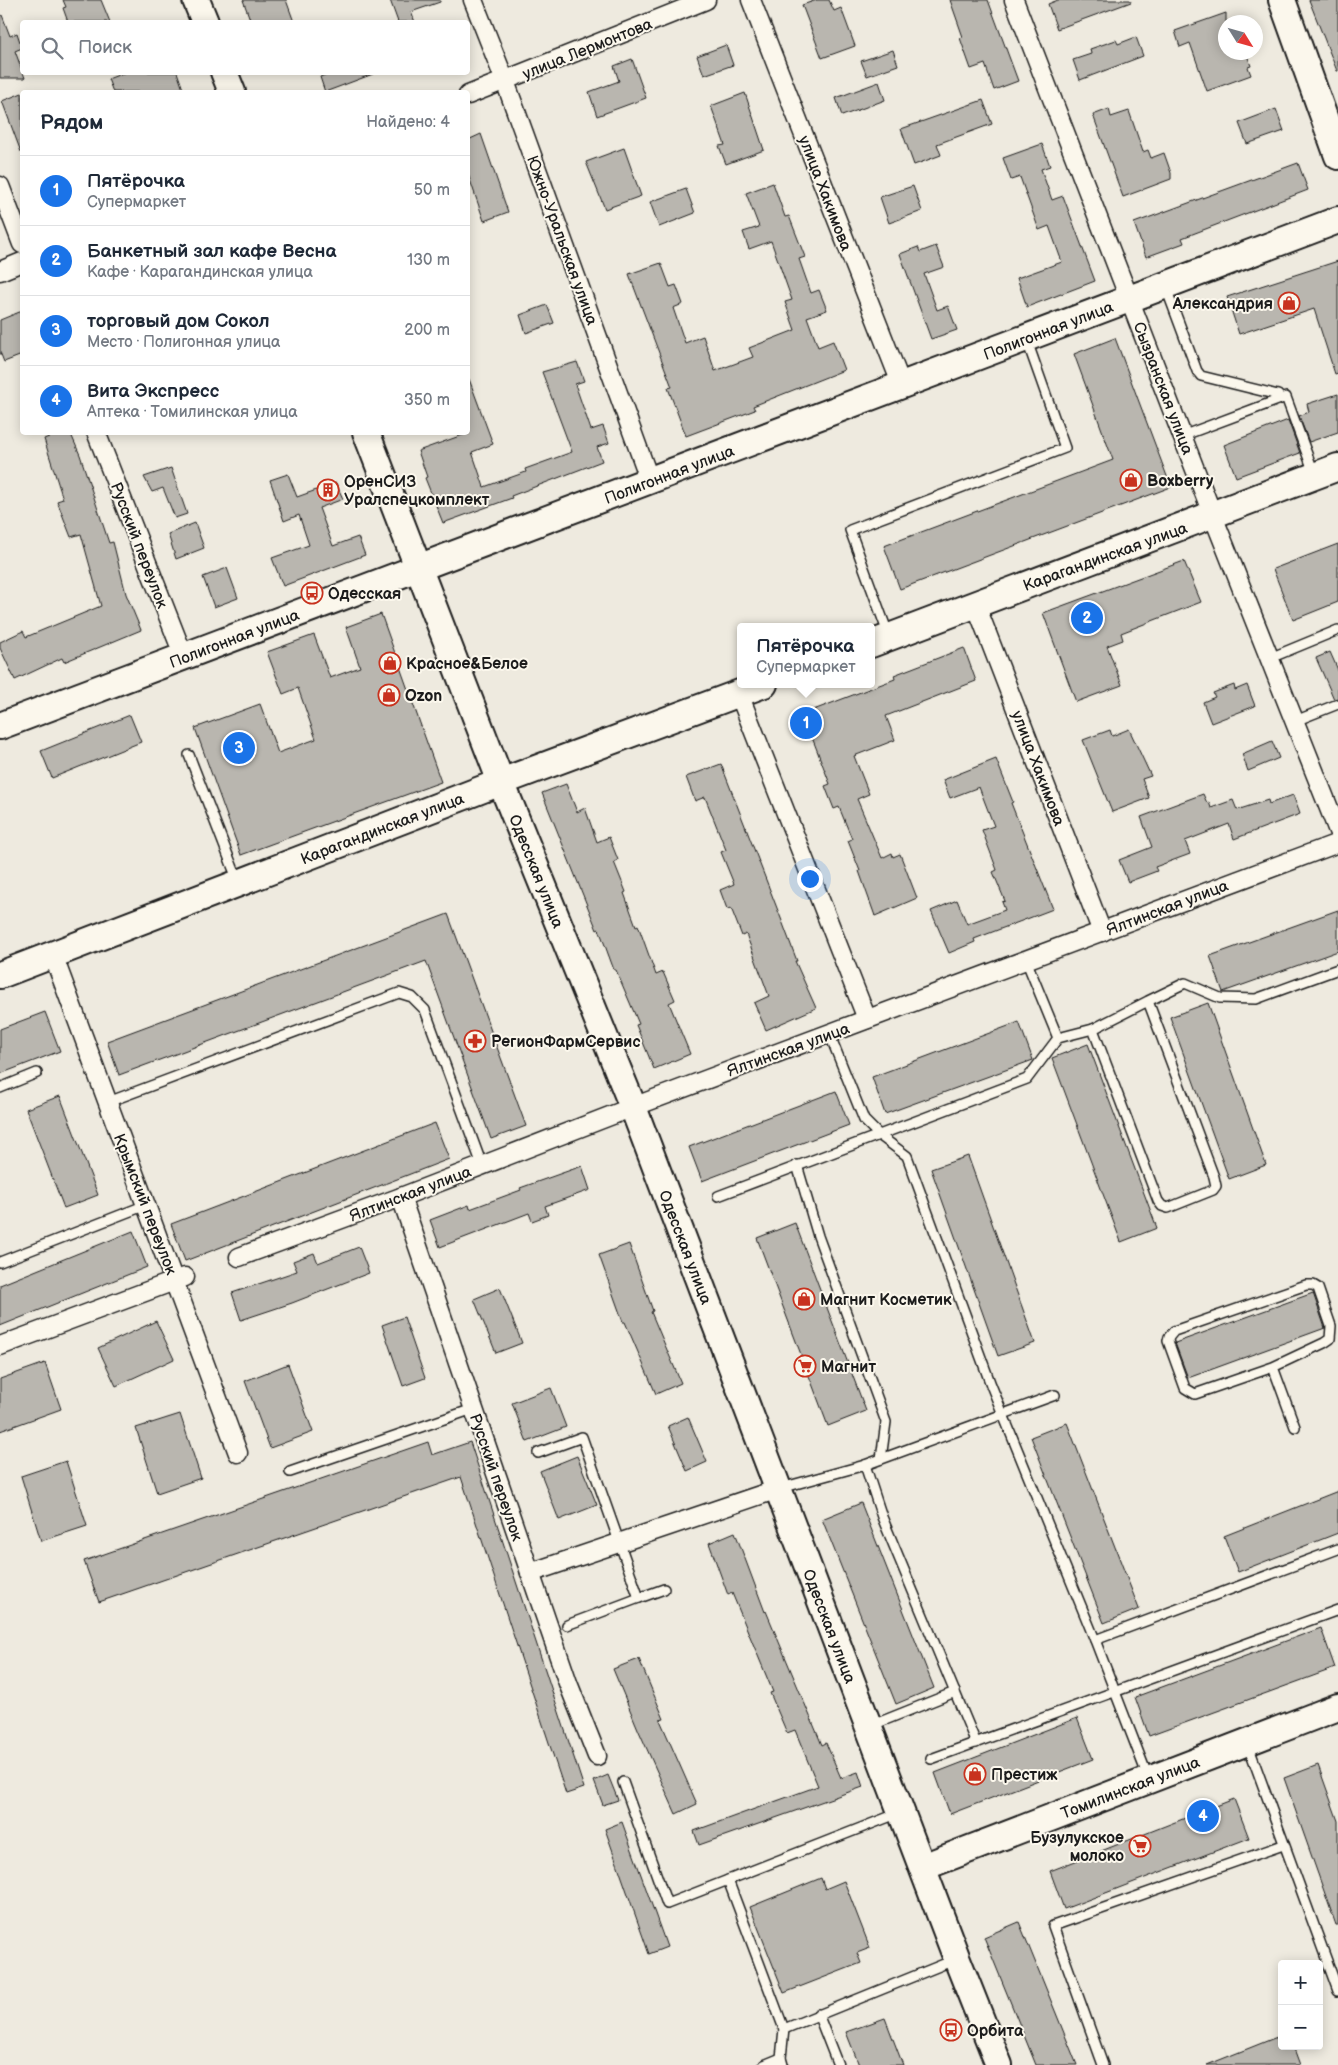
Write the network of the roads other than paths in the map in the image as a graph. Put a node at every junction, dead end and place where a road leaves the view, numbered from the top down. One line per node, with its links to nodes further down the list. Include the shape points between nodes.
1 (196, 0): 7 (main road)
2 (473, 0): 9 (street, Южно-Уральская улица)
3 (706, 0): 9 (street, улица Лермонтова)
4 (751, 0): 21 (street, улица Хакимова)
5 (1014, 0): 19 (street, Сызранская улица)
6 (1282, 0): 12 (main road)
7 (204, 20)
8 (225, 75): 10 (main road)
9 (505, 81): 11 (street, улица Лермонтова); 27 (street, Южно-Уральская улица)
10 (231, 90)
11 (470, 94)
12 (1338, 156)
13 (0, 186): 15 (street)
14 (1338, 220): 18 (main road, Полигонная улица)
15 (20, 239)
16 (20, 263): 17 (street)
17 (0, 271)
18 (1165, 285): 19 (main road, Полигонная улица); 22 (lane, via 1200,376)
19 (1129, 298): 20 (main road, Полигонная улица); 25 (street, Сызранская улица)
20 (1026, 338): 21 (main road, Полигонная улица); 32 (lane, via 1065,448 850,530)
21 (902, 386): 27 (main road, Полигонная улица)
22 (1278, 395)
23 (97, 435): 33 (street, Русский переулок)
24 (367, 435): 29 (main road, Одесская улица)
25 (1182, 436): 26 (lane, via 1286,397); 28 (street, Сызранская улица)
26 (1327, 472): 28 (main road, Карагандинская улица)
27 (650, 481): 29 (main road, Полигонная улица)
28 (1213, 516): 30 (main road, Карагандинская улица); 34 (street, Сызранская улица)
29 (419, 568): 33 (main road, Полигонная улица); 41 (main road, Одесская улица)
30 (976, 604): 32 (main road, Карагандинская улица); 45 (street, улица Хакимова)
31 (1338, 630): 34 (lane)
32 (880, 640)
33 (184, 657): 39 (main road, Полигонная улица)
34 (1270, 658): 38 (street, Сызранская улица)
35 (754, 688): 36 (main road, Карагандинская улица)
36 (739, 694): 41 (main road, Карагандинская улица); 51 (street)
37 (1338, 704): 38 (lane)
38 (1295, 721): 42 (street, Сызранская улица)
39 (0, 726)
40 (189, 755): 44 (lane)
41 (501, 782): 44 (main road, Карагандинская улица); 58 (main road, Одесская улица)
42 (1338, 831)
43 (1338, 843): 45 (street, Ялтинская улица)
44 (239, 883): 46 (main road, Карагандинская улица)
45 (1102, 932): 47 (street, Ялтинская улица)
46 (53, 955): 49 (main road, Карагандинская улица); 57 (street, Крымский переулок)
47 (1026, 960): 51 (street, Ялтинская улица); 54 (lane)
48 (1338, 969): 50 (lane, via 1256,999 1220,998 1185,984)
49 (0, 975)
50 (1148, 1002): 52 (lane); 52 (lane, via 1214,1177 1216,1186 1213,1190 1168,1208 1162,1206)
51 (867, 1019): 53 (street, Ялтинская улица)
52 (1092, 1029): 54 (lane)
53 (829, 1033): 58 (street, Ялтинская улица); 59 (lane, via 864,1120)
54 (1058, 1038): 59 (lane, via 1027,1079)
55 (37, 1073): 56 (lane)
56 (0, 1088)
57 (108, 1102): 60 (lane, via 399,994 412,997 425,1010); 64 (street, Крымский переулок)
58 (633, 1107): 60 (street, Ялтинская улица); 79 (main road, Одесская улица)
59 (879, 1135): 61 (lane); 72 (lane, via 907,1156)
60 (482, 1165): 63 (street, Ялтинская улица)
61 (797, 1165): 62 (lane); 76 (lane, via 818,1236 886,1422)
62 (718, 1196)
63 (401, 1197): 65 (street, Ялтинская улица); 71 (street, Русский переулок)
64 (146, 1205): 66 (lane); 67 (street, Крымский переулок)
65 (239, 1257)
66 (0, 1262)
67 (180, 1279): 68 (street); 74 (street, Крымский переулок)
68 (0, 1346)
69 (1272, 1367): 69 (lane, via 1195,1394 1186,1388 1169,1337 1174,1332 1313,1284 1318,1288 1331,1326 1330,1339); 73 (lane)
70 (1055, 1395): 72 (lane)
71 (473, 1409): 78 (lane); 82 (street, Русский переулок)
72 (1004, 1415): 76 (lane); 87 (lane)
73 (1295, 1427)
74 (238, 1453)
75 (538, 1453): 80 (lane, via 582,1437)
76 (881, 1459): 77 (lane)
77 (865, 1465): 79 (lane); 88 (lane, via 882,1517)
78 (290, 1472)
79 (778, 1489): 80 (street); 91 (main road, Одесская улица)
80 (620, 1543): 82 (street); 84 (lane)
81 (1338, 1549): 87 (lane)
82 (530, 1573): 94 (street, Русский переулок)
83 (664, 1589): 84 (lane)
84 (639, 1598): 86 (lane)
85 (1338, 1610): 89 (lane)
86 (567, 1625)
87 (1095, 1640): 89 (lane)
88 (955, 1692): 91 (lane); 93 (lane)
89 (1114, 1692): 93 (lane); 96 (lane)
90 (1338, 1707): 92 (main road, Томилинская улица)
91 (869, 1726): 98 (main road, Одесская улица)
92 (1247, 1742): 96 (main road, Томилинская улица); 99 (lane)
93 (976, 1743): 95 (lane)
94 (597, 1756)
95 (931, 1759)
96 (1149, 1780): 100 (main road, Томилинская улица)
97 (622, 1782): 101 (lane, via 667,1904)
98 (902, 1812): 100 (main road, Одесская улица); 101 (lane)
99 (1283, 1845): 103 (lane); 110 (lane, via 1053,1926)
100 (923, 1867): 102 (main road, Одесская улица)
101 (728, 1880): 105 (lane)
102 (957, 1959): 104 (lane); 109 (main road, Одесская улица)
103 (1338, 1991)
104 (818, 2014): 105 (lane); 108 (lane)
105 (784, 2029): 106 (lane)
106 (782, 2062): 107 (lane)
107 (764, 2065)
108 (838, 2065)
109 (999, 2065)
110 (1103, 2065)

